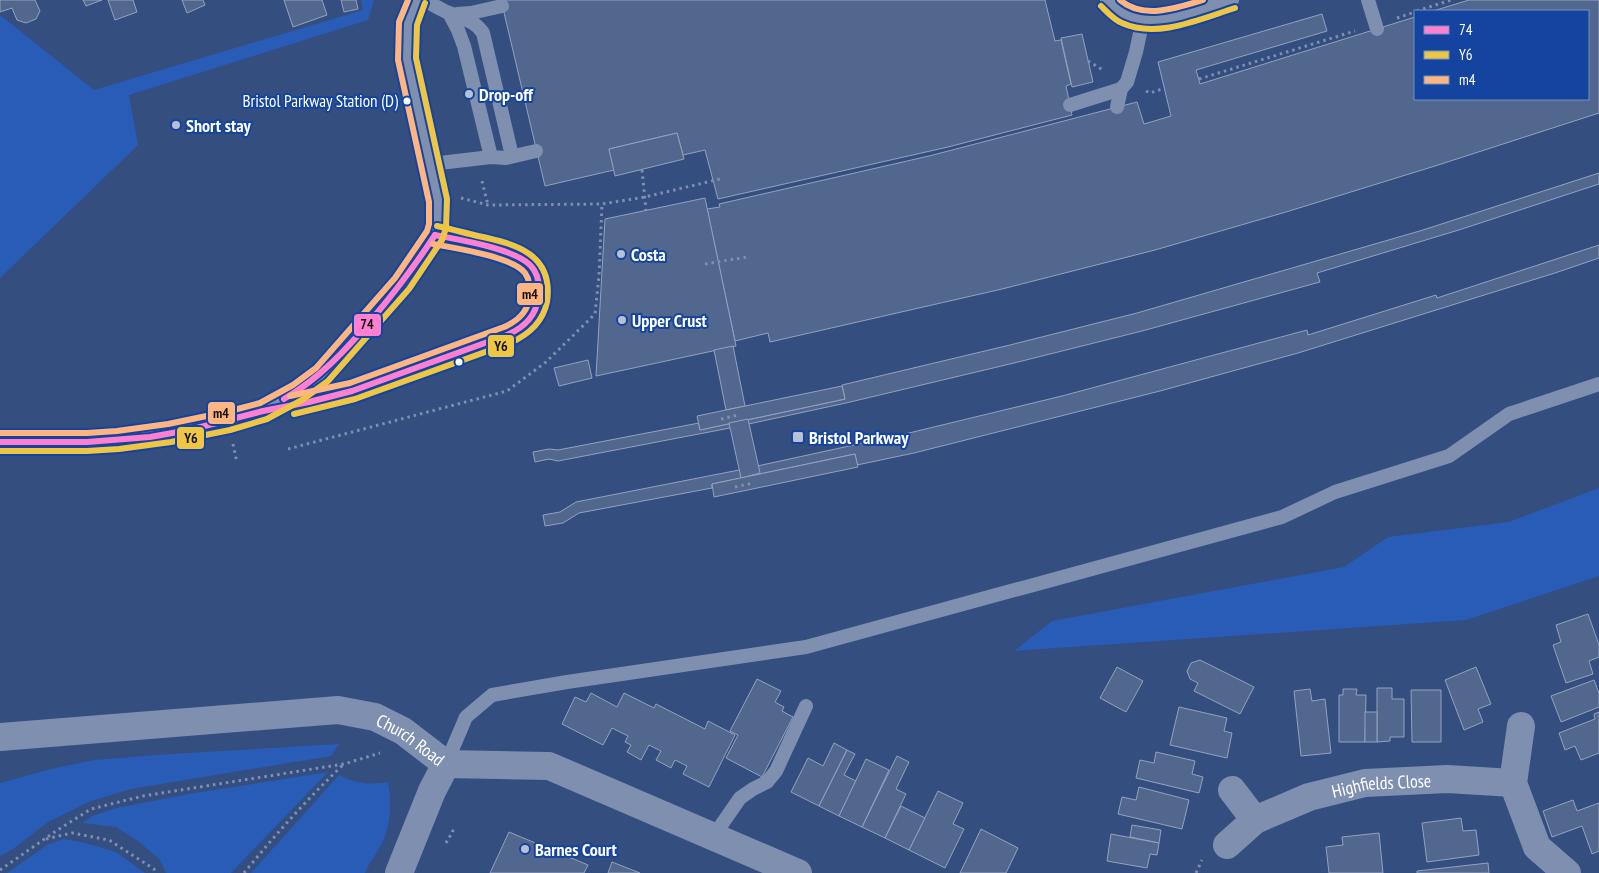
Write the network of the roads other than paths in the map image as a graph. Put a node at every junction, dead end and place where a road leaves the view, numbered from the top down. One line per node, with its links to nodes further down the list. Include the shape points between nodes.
1 (417, 0): 16 (lane, via 408,23 407,59)
2 (424, 0): 7 (lane)
3 (1107, 0): 8 (lane, via 1126,15)
4 (1232, 0): 8 (lane, via 1176,16)
5 (1368, 0): 9 (lane)
6 (502, 6): 7 (lane, via 471,13)
7 (449, 13): 14 (lane, via 473,22 483,33); 15 (lane, via 464,46)
8 (1142, 20): 10 (lane, via 1127,82)
9 (1376, 27)
10 (1121, 89): 11 (lane); 12 (lane)
11 (1070, 104)
12 (1117, 107)
13 (536, 151): 14 (lane)
14 (512, 156): 15 (lane)
15 (491, 157): 16 (lane)
16 (431, 164): 17 (lane, via 438,201)
17 (435, 235): 19 (lane, via 402,283 328,369 298,392); 19 (lane, via 511,252 530,264 539,284 539,296 527,324 507,335 352,391)
18 (1599, 384): 24 (lane, via 1509,414 1449,456 1335,492 1282,518 806,647 492,695 466,717)
19 (262, 411): 20 (lane, via 150,437 87,442)
20 (0, 442)
21 (806, 706): 28 (lane, via 776,771 767,782 740,798)
22 (1521, 726): 25 (street)
23 (0, 737): 24 (street, Church Road, via 338,710 375,717 403,731)
24 (446, 764): 28 (street, Church Road, via 549,766); 31 (street)
25 (1514, 783): 27 (street, Highfields Close, via 1447,780 1365,783 1310,797); 30 (street, via 1536,847)
26 (1232, 790): 27 (street)
27 (1255, 820): 29 (street, Highfields Close)
28 (713, 837): 32 (street, Church Road)
29 (1227, 845)
30 (1558, 870)
31 (400, 873)
32 (798, 873)

